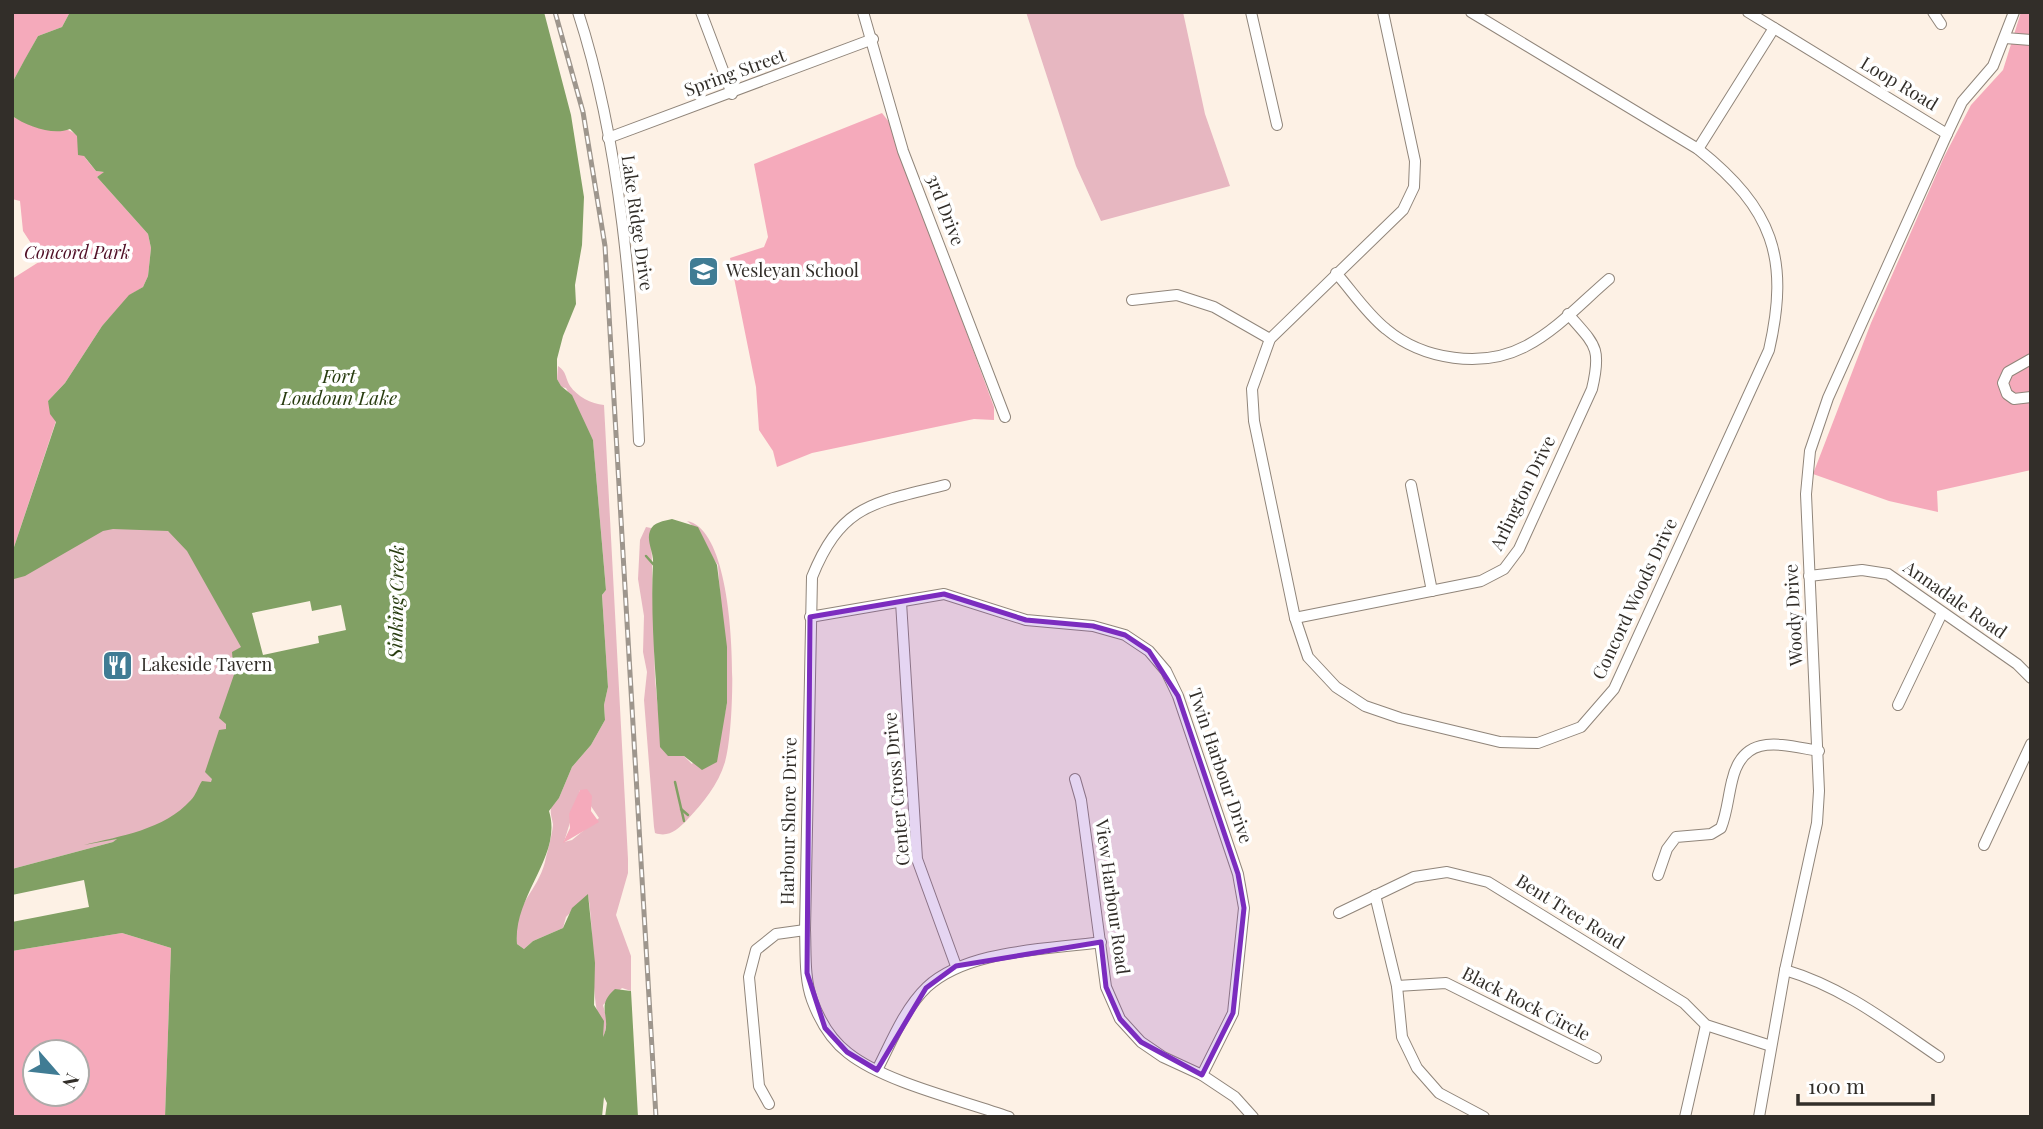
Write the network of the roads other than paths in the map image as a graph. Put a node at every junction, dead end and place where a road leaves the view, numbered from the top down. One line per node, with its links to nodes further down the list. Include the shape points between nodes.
1 (578, 12): 18 (street, Lake Ridge Drive)
2 (701, 12): 15 (street)
3 (863, 12): 13 (street, 3rd Drive)
4 (1251, 12): 16 (street)
5 (1383, 12): 20 (street, Concord Woods Drive, via 1415,161 1414,187 1403,210)
6 (1471, 12): 19 (street, Concord Woods Drive)
7 (1748, 12): 11 (street, Loop Road)
8 (1933, 12): 10 (street)
9 (2014, 12): 12 (street, Loop Road)
10 (1941, 24)
11 (1774, 28): 17 (street, Loop Road); 19 (street)
12 (2005, 38): 14 (street); 17 (street, Loop Road, via 1993,66 1962,102)
13 (873, 40): 15 (street, Spring Street); 27 (street, 3rd Drive, via 903,150)
14 (2031, 40)
15 (732, 94): 18 (street, Spring Street)
16 (1277, 125)
17 (1947, 134): 31 (street, Woody Drive, via 1813,440 1807,466)
18 (608, 138): 28 (street, Lake Ridge Drive, via 635,346)
19 (1698, 149): 36 (street, Concord Woods Drive, via 1730,174 1756,209 1772,245 1779,307 1769,351 1614,690 1581,727 1538,743 1500,742 1365,706 1336,687 1308,657)
20 (1336, 274): 23 (street, via 1386,330 1429,353 1460,360 1492,358 1525,347); 24 (street, Concord Woods Drive)
21 (1609, 279): 23 (street)
22 (1132, 300): 24 (street, via 1177,295 1214,307)
23 (1568, 314): 32 (street, Arlington Drive, via 1591,341 1599,361 1592,388 1519,549 1504,569 1481,581)
24 (1270, 339): 36 (street, Concord Woods Drive, via 1252,389 1254,421)
25 (2031, 359): 26 (street, via 2008,372 2003,383 2014,399)
26 (2031, 397)
27 (1005, 417)
28 (639, 441)
29 (945, 485): 35 (street, Harbour Shore Drive, via 873,503 836,529 812,577)
30 (1411, 485): 32 (street)
31 (1810, 576): 34 (street, Annadale Road, via 1862,570 1888,574); 40 (street, Woody Drive)
32 (1432, 591): 36 (street, Arlington Drive)
33 (901, 602): 35 (street, Twin Harbour Drive); 48 (street, Center Cross Drive, via 917,859); 56 (street, Twin Harbour Drive, via 944,594 1026,620 1093,626 1125,635 1149,651 1166,671 1238,874 1244,908 1233,1013)
34 (1942, 613): 37 (street, Annadale Road); 38 (street)
35 (810, 617): 46 (street, Harbour Shore Drive)
36 (1294, 618)
37 (2031, 678)
38 (1898, 705)
39 (2031, 744): 42 (street)
40 (1819, 751): 43 (street, via 1773,744 1753,747 1740,759 1732,778 1721,828 1712,834 1676,837); 49 (street, Woody Drive, via 1817,823)
41 (1075, 779): 47 (street, View Harbour Road)
42 (1984, 845)
43 (1657, 875)
44 (1375, 895): 45 (street, Bent Tree Road); 50 (street); 51 (street, Bent Tree Road, via 1414,877 1447,872 1488,882 1684,1003)
45 (1339, 913)
46 (805, 930): 55 (street, Harbour Shore Drive, via 811,998 825,1028 847,1052); 57 (street, via 776,934 756,950 749,977 759,1086)
47 (1101, 942): 48 (street); 56 (street, View Harbour Road, via 1106,987 1120,1019 1141,1042)
48 (956, 966): 55 (street, via 926,988 898,1026)
49 (1785, 970): 52 (street, Woody Drive); 53 (street, via 1840,991)
50 (1397, 986): 54 (street, Black Rock Circle, via 1446,983); 60 (street, via 1402,1037 1417,1068 1439,1093)
51 (1706, 1026): 52 (street, Bent Tree Road); 61 (street)
52 (1771, 1046): 62 (street, Woody Drive)
53 (1939, 1057)
54 (1596, 1058)
55 (877, 1070): 58 (street, Harbour Shore Drive)
56 (1202, 1075): 59 (street, View Harbour Road, via 1235,1097)
57 (769, 1104)
58 (1009, 1117)
59 (1254, 1117)
60 (1484, 1117)
61 (1685, 1117)
62 (1759, 1117)

